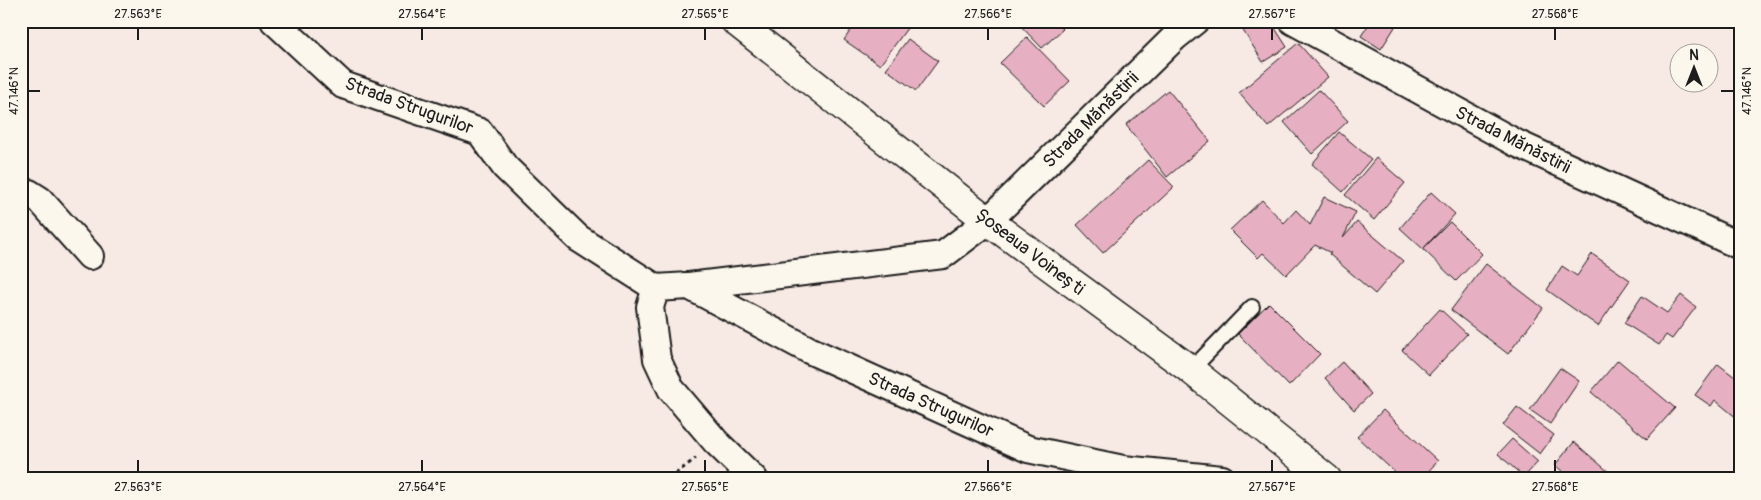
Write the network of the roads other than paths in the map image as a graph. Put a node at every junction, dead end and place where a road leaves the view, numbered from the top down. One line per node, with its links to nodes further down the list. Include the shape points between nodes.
1 (274, 21): 10 (street, Strada Strugurilor, via 343,85 480,132 505,168 578,238)
2 (735, 21): 6 (main road, Șoseaua Voinești)
3 (1195, 21): 6 (street, Strada Mănăstirii)
4 (1293, 21): 7 (street, Strada Mănăstirii, via 1516,143)
5 (21, 192): 8 (street, via 40,200)
6 (988, 222): 9 (street, Strada Mănăstirii, via 943,255); 12 (main road, Șoseaua Voinești)
7 (1740, 246)
8 (90, 256)
9 (689, 286): 10 (street); 14 (street, Strada Strugurilor, via 809,350 1028,449 1123,469)
10 (656, 288): 13 (street, via 650,307 657,358 671,389 716,442)
11 (1252, 307): 12 (lane)
12 (1191, 370): 15 (main road, Șoseaua Voinești)
13 (754, 479)
14 (1222, 479)
15 (1328, 479)

